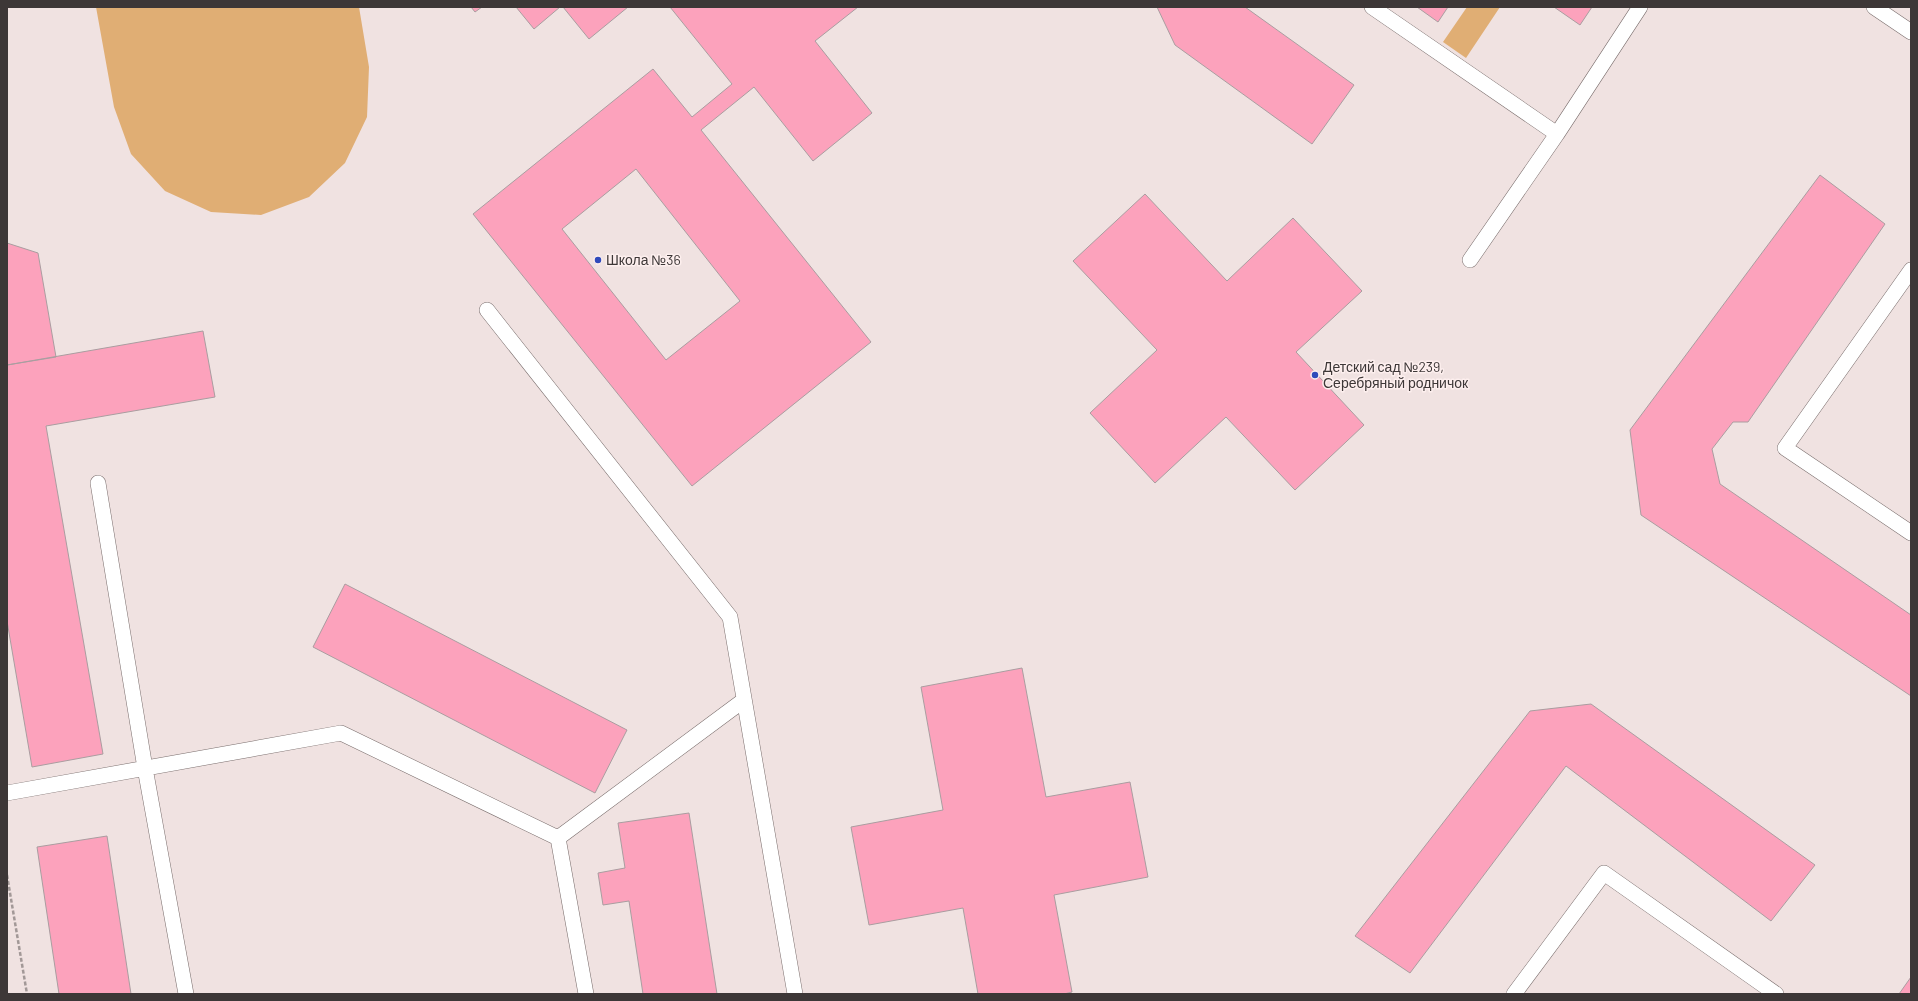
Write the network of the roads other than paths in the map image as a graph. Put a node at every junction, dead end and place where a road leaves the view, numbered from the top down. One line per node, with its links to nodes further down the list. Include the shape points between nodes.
1 (1372, 7): 5 (lane)
2 (1640, 7): 5 (lane)
3 (1874, 7): 4 (lane)
4 (1911, 32)
5 (1557, 134): 6 (lane)
6 (1470, 260)
7 (1911, 270): 10 (lane, via 1786,448)
8 (486, 310): 11 (lane, via 730,617)
9 (98, 483): 12 (lane)
10 (1911, 533)
11 (744, 700): 14 (lane); 17 (lane)
12 (145, 768): 13 (lane); 14 (lane, via 340,733); 15 (lane)
13 (7, 793)
14 (558, 838): 16 (lane)
15 (186, 994)
16 (586, 994)
17 (795, 994)
18 (1514, 994): 19 (lane, via 1604,873)
19 (1776, 994)

